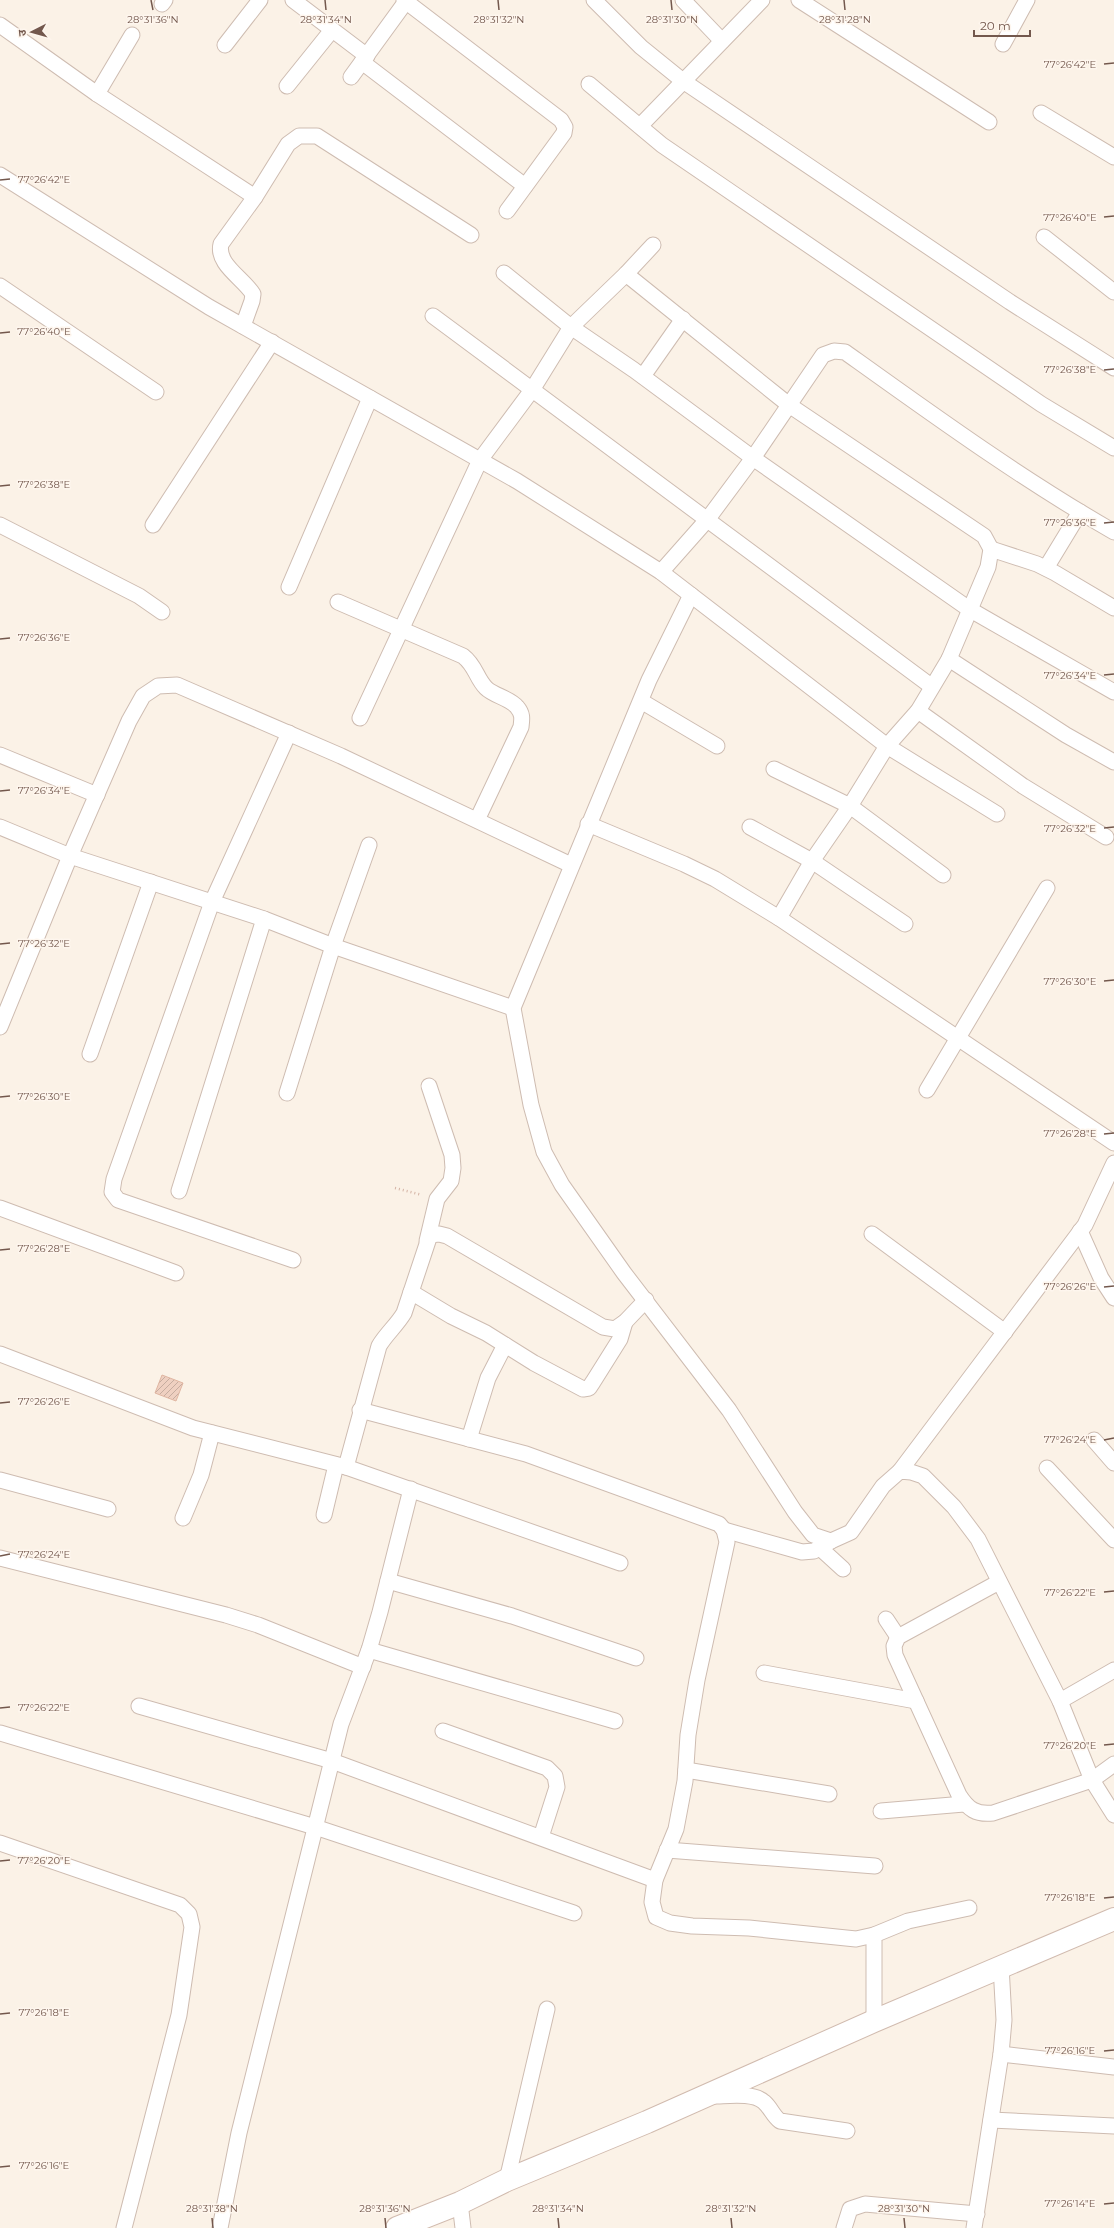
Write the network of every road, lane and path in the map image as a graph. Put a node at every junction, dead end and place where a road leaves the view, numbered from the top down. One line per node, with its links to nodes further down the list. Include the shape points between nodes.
1 (260, 0): 14 (street)
2 (293, 0): 10 (street)
3 (406, 0): 15 (street); 26 (street, via 561,120 565,127 564,133)
4 (594, 0): 17 (street, via 641,47)
5 (683, 0): 12 (street)
6 (762, 0): 12 (street)
7 (799, 0): 22 (street)
8 (1026, 0): 13 (street)
9 (0, 25): 20 (street)
10 (332, 30): 15 (street); 19 (street)
11 (132, 35): 20 (street)
12 (722, 41): 17 (street)
13 (1003, 44)
14 (225, 45)
15 (364, 59): 16 (street); 26 (street)
16 (351, 77)
17 (683, 81): 23 (street); 41 (street, via 1010,302)
18 (589, 84): 23 (street)
19 (287, 86)
20 (97, 94): 27 (street)
21 (1041, 113): 24 (street)
22 (989, 122)
23 (640, 126): 47 (street, via 662,144 1034,400)
24 (1113, 154)
25 (0, 175): 38 (street)
26 (525, 186): 28 (street)
27 (255, 197): 29 (street, via 288,144 299,136 317,136); 38 (street, via 221,244 219,252 253,294)
28 (506, 211)
29 (471, 235)
30 (1044, 237): 35 (street)
31 (653, 245): 33 (street)
32 (504, 273): 39 (street)
33 (626, 274): 37 (street); 39 (street)
34 (0, 286): 44 (street)
35 (1114, 292)
36 (433, 316): 43 (street)
37 (683, 320): 42 (street); 46 (street)
38 (243, 326): 40 (street)
39 (571, 327): 42 (street); 43 (street)
40 (272, 342): 45 (street); 53 (street)
41 (1114, 368)
42 (643, 376): 48 (street)
43 (532, 390): 49 (street); 51 (street)
44 (156, 392)
45 (370, 398): 49 (street); 58 (street)
46 (789, 404): 48 (street); 50 (street, via 823,355 834,351 845,352 975,446); 55 (street, via 984,536)
47 (1114, 448)
48 (753, 458): 51 (street); 62 (street)
49 (480, 460): 57 (street); 64 (street)
50 (1080, 512): 54 (street); 56 (street)
51 (708, 520): 57 (street); 66 (street)
52 (0, 525): 63 (street, via 139,596)
53 (153, 525)
54 (1114, 532)
55 (991, 549): 56 (street); 62 (street, via 988,567)
56 (1046, 568): 61 (street)
57 (661, 572): 59 (street)
58 (289, 587)
59 (691, 595): 68 (street, via 668,639); 73 (street)
60 (338, 602): 64 (street)
61 (1114, 608)
62 (969, 609): 65 (street); 67 (street)
63 (162, 612)
64 (402, 628): 70 (street); 80 (street, via 463,656 472,663 484,687 516,706 522,715 521,727)
65 (948, 659): 66 (street); 75 (street, via 1066,735)
66 (931, 686): 69 (street)
67 (1114, 692)
68 (641, 701): 72 (street); 81 (street)
69 (918, 711): 73 (street); 84 (street, via 1024,786)
70 (360, 718)
71 (288, 733): 77 (street, via 177,685 158,686 143,696 129,721); 80 (street); 92 (street)
72 (717, 746)
73 (887, 746): 78 (street); 79 (street)
74 (0, 754): 77 (street)
75 (1114, 762)
76 (774, 769): 78 (street)
77 (97, 795): 86 (street)
78 (850, 806): 87 (street); 89 (street)
79 (997, 814)
80 (477, 820): 88 (street)
81 (588, 824): 88 (street); 93 (street, via 715,879)
82 (0, 827): 86 (street)
83 (750, 827): 87 (street)
84 (1106, 837)
85 (369, 845): 96 (street)
86 (70, 856): 90 (street); 97 (street)
87 (812, 861): 93 (street); 95 (street)
88 (571, 864): 98 (street)
89 (943, 875)
90 (151, 882): 92 (street); 101 (street)
91 (1047, 888): 100 (street)
92 (212, 902): 94 (street); 114 (street, via 114,1179 112,1192 118,1200)
93 (779, 918): 100 (street)
94 (264, 919): 96 (street); 108 (street)
95 (905, 924)
96 (333, 946): 98 (street); 104 (street)
97 (6, 995): 99 (street)
98 (513, 1008): 118 (street, via 531,1105 544,1152 562,1185)
99 (0, 1027)
100 (958, 1037): 103 (street); 105 (street)
101 (90, 1054)
102 (429, 1086): 109 (street, via 454,1168 451,1181)
103 (927, 1090)
104 (286, 1093)
105 (1114, 1143)
106 (1114, 1164): 111 (street)
107 (395, 1188): 109 (path)
108 (179, 1191)
109 (437, 1199): 113 (street)
110 (0, 1208): 115 (street)
111 (1080, 1231): 117 (street, via 1101,1278); 120 (street)
112 (872, 1234): 120 (street)
113 (427, 1240): 116 (street); 119 (street, via 430,1235 447,1236 603,1327 615,1329)
114 (293, 1260)
115 (176, 1273)
116 (411, 1292): 121 (street); 123 (street, via 398,1322 380,1346)
117 (1114, 1298)
118 (646, 1300): 119 (street); 138 (street, via 729,1410 799,1518 813,1535)
119 (625, 1322): 121 (street, via 620,1339 586,1389)
120 (1005, 1332): 130 (street)
121 (505, 1345): 125 (street, via 488,1378)
122 (0, 1354): 124 (street, via 130,1405)
123 (360, 1410): 125 (street); 128 (street)
124 (212, 1433): 128 (street); 135 (street, via 201,1475)
125 (469, 1439): 136 (street, via 526,1454 719,1524)
126 (1094, 1440): 127 (street)
127 (1114, 1463)
128 (341, 1466): 132 (street); 134 (street)
129 (1047, 1468): 137 (street)
130 (900, 1471): 138 (street, via 883,1486 851,1532); 143 (street, via 923,1476 954,1507 978,1539)
131 (0, 1480): 133 (street)
132 (411, 1489): 140 (street); 142 (street)
133 (108, 1509)
134 (324, 1515)
135 (183, 1518)
136 (724, 1530): 138 (street, via 802,1552 814,1551); 159 (street, via 727,1542 697,1680 688,1735)
137 (1114, 1540)
138 (825, 1544): 141 (street)
139 (0, 1558): 148 (street, via 226,1615)
140 (620, 1563)
141 (843, 1569)
142 (388, 1581): 146 (street); 147 (street, via 512,1616)
143 (999, 1582): 145 (street); 152 (street)
144 (886, 1619): 145 (street)
145 (898, 1637): 151 (street, via 894,1646 895,1655)
146 (369, 1650): 148 (street); 154 (street)
147 (636, 1658)
148 (363, 1666): 157 (street, via 341,1724)
149 (1114, 1670): 152 (street)
150 (764, 1673): 151 (street)
151 (916, 1701): 162 (street)
152 (1060, 1701): 160 (street)
153 (139, 1706): 157 (street)
154 (615, 1721)
155 (443, 1731): 166 (street, via 548,1768 555,1776 557,1787)
156 (0, 1733): 165 (street)
157 (332, 1761): 165 (street); 166 (street)
158 (1114, 1764): 160 (street)
159 (686, 1770): 161 (street); 168 (street, via 676,1829)
160 (1092, 1780): 162 (street, via 993,1813 985,1814 972,1810); 164 (street)
161 (829, 1794)
162 (964, 1804): 163 (street)
163 (881, 1811)
164 (1114, 1815)
165 (315, 1827): 172 (street); 188 (street, via 239,2133)
166 (541, 1837): 170 (street)
167 (0, 1842): 187 (street, via 180,1906 189,1914 192,1927 191,1942 179,2015)
168 (667, 1850): 169 (street); 170 (street)
169 (875, 1866)
170 (655, 1880): 174 (street, via 652,1902 656,1917 670,1923 856,1939)
171 (969, 1908): 174 (street, via 908,1921)
172 (574, 1913)
173 (1114, 1919): 175 (street)
174 (874, 1935): 177 (street)
175 (1001, 1966): 177 (street); 178 (street, via 1004,2020)
176 (547, 2009): 184 (street)
177 (874, 2021): 180 (street)
178 (1001, 2054): 179 (street); 181 (street)
179 (1114, 2067)
180 (708, 2095): 183 (street, via 760,2099 780,2121); 184 (street)
181 (991, 2120): 182 (street); 186 (street)
182 (1114, 2126)
183 (847, 2131)
184 (507, 2180): 185 (street)
185 (460, 2203): 189 (street); 190 (street)
186 (975, 2221): 191 (street, via 865,2204 850,2209)
187 (124, 2228)
188 (220, 2228)
189 (398, 2228)
190 (463, 2228)
191 (844, 2228)

